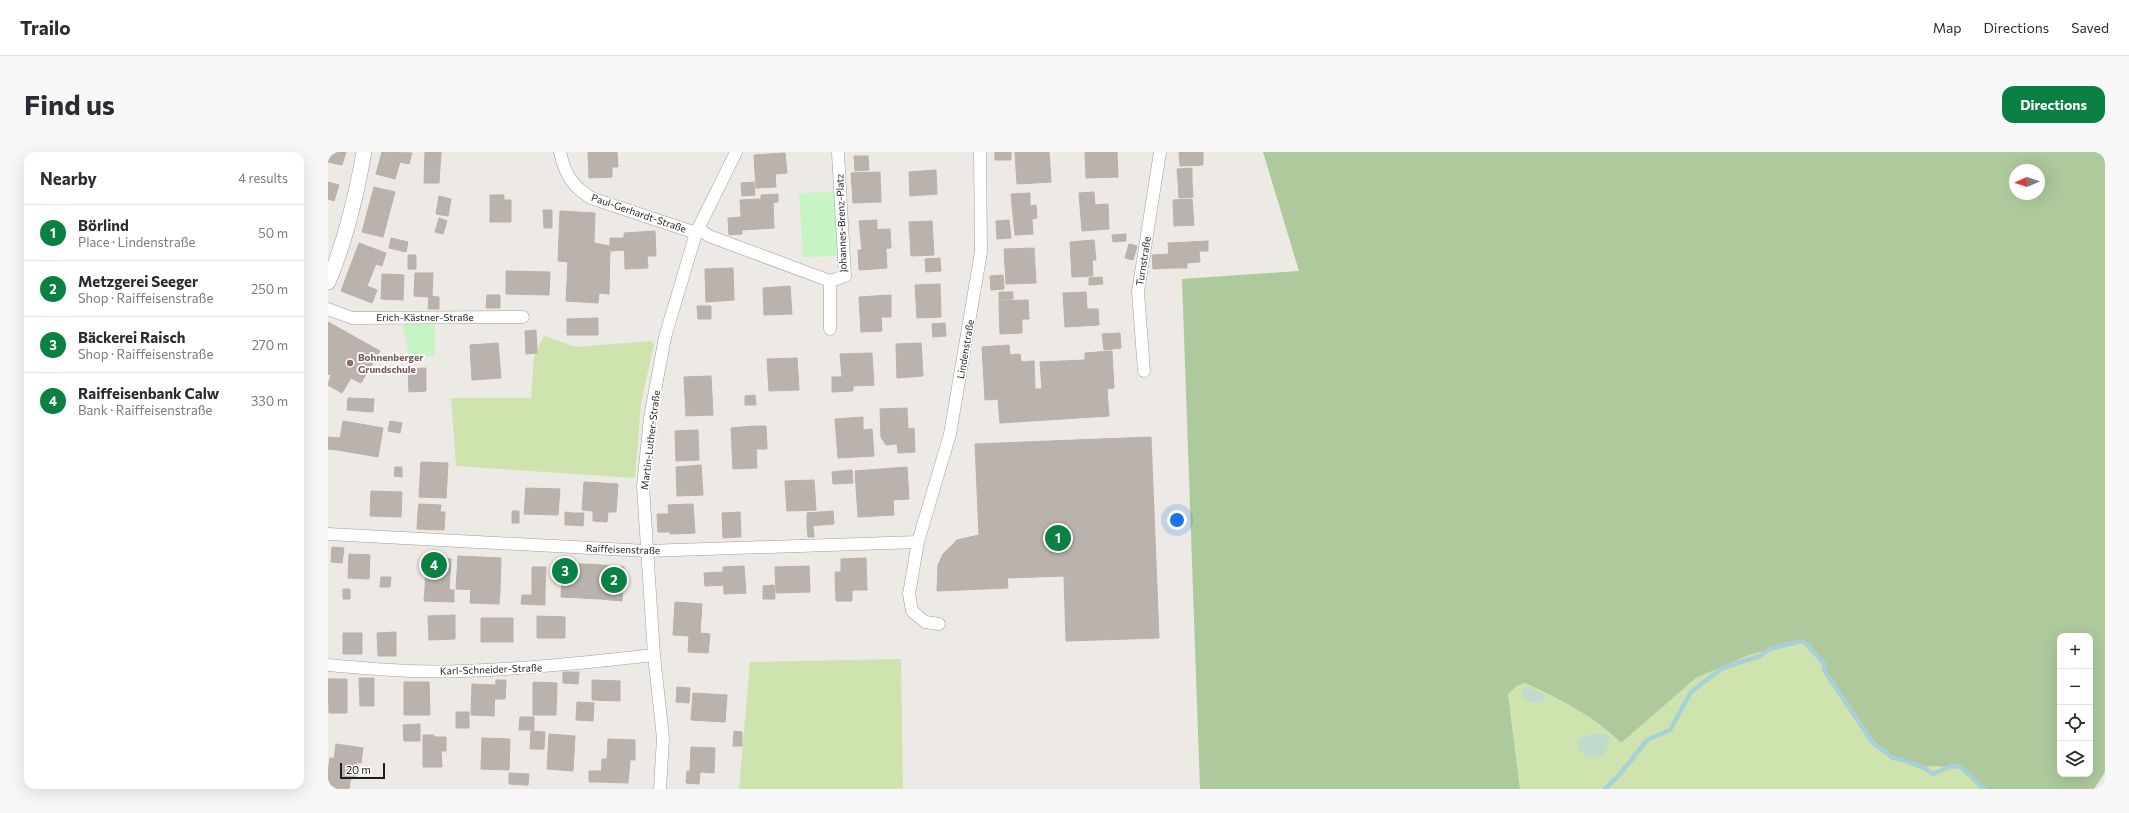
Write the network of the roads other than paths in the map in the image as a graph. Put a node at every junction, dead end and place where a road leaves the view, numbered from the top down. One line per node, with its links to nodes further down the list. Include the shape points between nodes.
1 (364, 152): 9 (street, via 350,221)
2 (560, 152): 7 (street, Paul-Gerhardt-Straße, via 565,171 577,189 591,198)
3 (736, 152): 7 (street, Martin-Luther-Straße)
4 (980, 152): 15 (street, Lindenstraße, via 981,252 950,434)
5 (1160, 152): 13 (street, Turnstraße, via 1138,292)
6 (838, 154): 8 (street, Johannes-Brenz-Platz, via 845,276)
7 (697, 231): 8 (street, Paul-Gerhardt-Straße); 16 (street, Martin-Luther-Straße, via 665,337 650,418 643,486)
8 (830, 281): 12 (street, Johannes-Brenz-Platz)
9 (328, 282)
10 (328, 309): 11 (street, Erich-Kästner-Straße, via 352,318)
11 (523, 317)
12 (830, 329)
13 (1144, 371)
14 (328, 534): 16 (street, Raiffeisenstraße)
15 (918, 542): 16 (street, Raiffeisenstraße); 17 (street, Lindenstraße, via 909,594 912,611 925,622)
16 (647, 551): 18 (street, Martin-Luther-Straße)
17 (939, 624)
18 (654, 655): 19 (street, Karl-Schneider-Straße, via 461,672); 20 (street, Martin-Luther-Straße, via 663,738)
19 (328, 665)
20 (660, 789)

